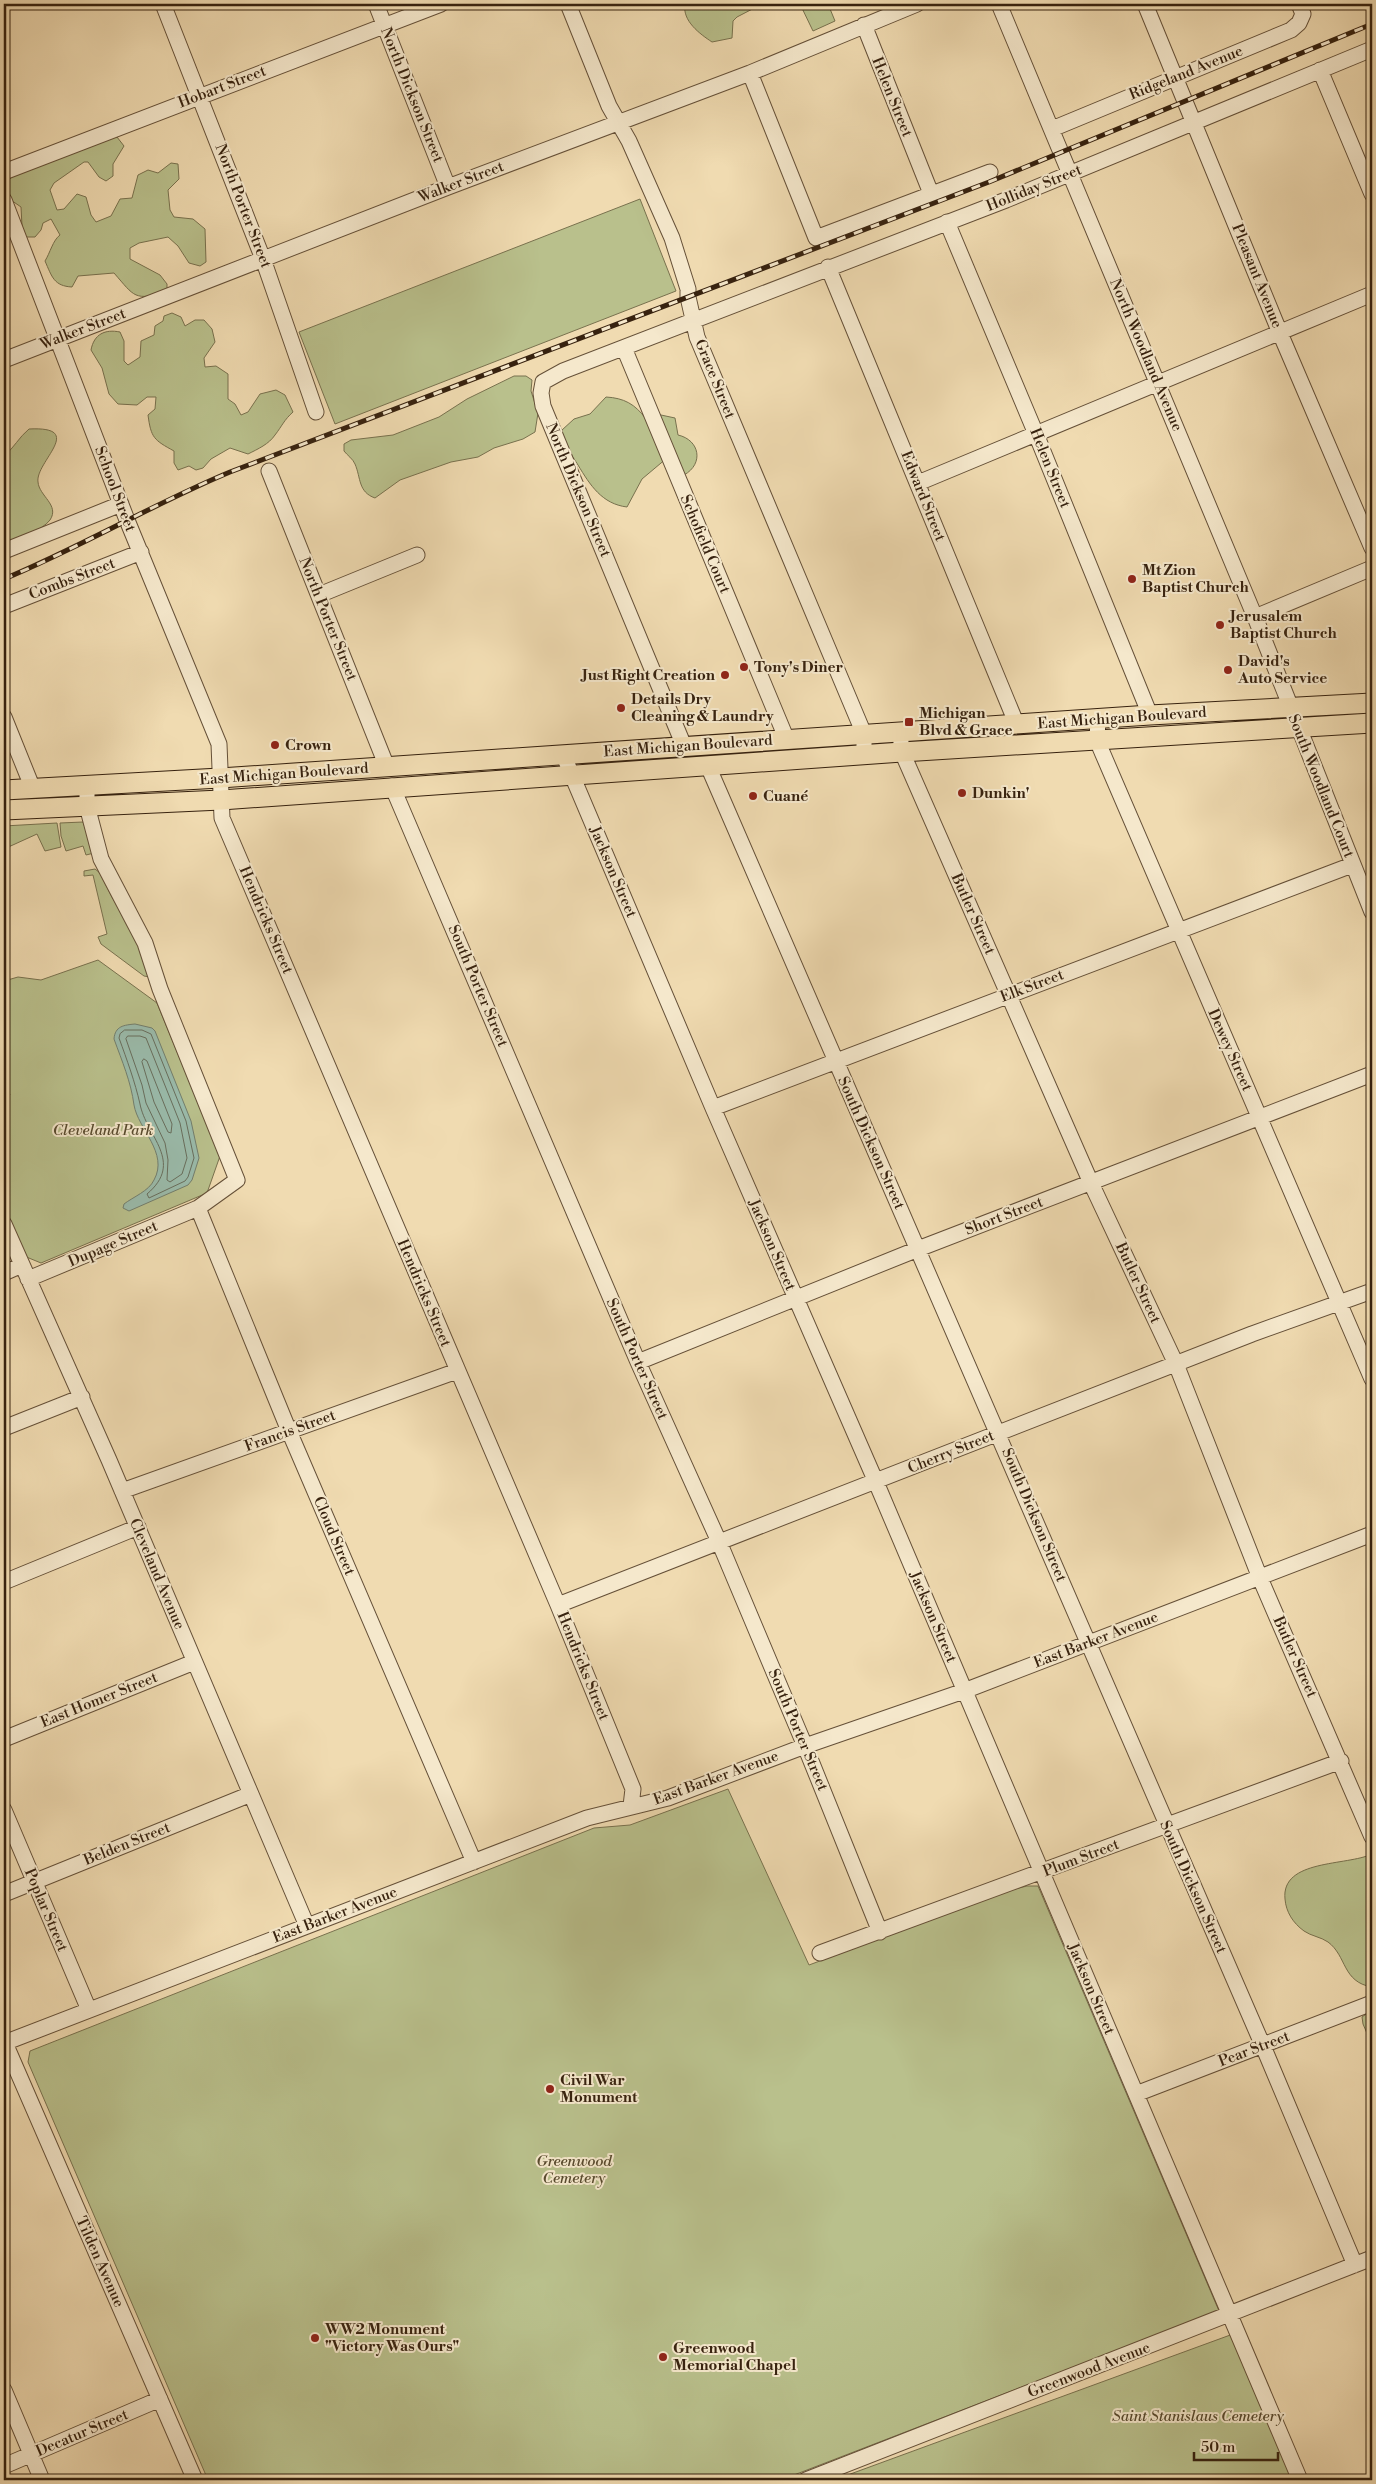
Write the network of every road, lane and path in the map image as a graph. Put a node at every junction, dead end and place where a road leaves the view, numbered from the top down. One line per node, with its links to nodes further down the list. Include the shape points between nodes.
1 (163, 4): 15 (street, North Porter Street)
2 (376, 4): 9 (street, North Dickson Street)
3 (441, 4): 9 (street, Hobart Street)
4 (568, 4): 16 (street, Grace Street)
5 (917, 4): 10 (street, Walker Street)
6 (999, 4): 18 (street, North Woodland Avenue)
7 (1145, 4): 14 (street, Pleasant Avenue)
8 (1298, 4): 14 (street, Ridgeland Avenue, via 1303,14 1291,30)
9 (384, 25): 15 (street, Hobart Street); 22 (street, North Dickson Street)
10 (864, 25): 13 (street, Walker Street); 24 (street, Helen Street)
11 (1372, 49): 12 (street, Holliday Street)
12 (1320, 70): 17 (street, Holliday Street); 23 (street)
13 (750, 73): 16 (street, Walker Street); 24 (street, Holliday Street, via 816,238)
14 (1176, 78): 17 (street, Pleasant Avenue); 18 (street, Ridgeland Avenue)
15 (200, 95): 19 (street, Hobart Street); 27 (street, North Porter Street)
16 (617, 122): 22 (street, Walker Street); 30 (street, Grace Street, via 629,141 672,238 688,289)
17 (1194, 122): 21 (street, Holliday Street); 31 (street, Pleasant Avenue)
18 (1052, 128): 21 (street, North Woodland Avenue)
19 (4, 172)
20 (990, 172): 24 (street, Holliday Street)
21 (1070, 174): 26 (street, Holliday Street); 35 (street, North Woodland Avenue)
22 (448, 187): 27 (street, Walker Street)
23 (1372, 194)
24 (932, 196)
25 (4, 200): 32 (street, School Street)
26 (947, 222): 28 (street, Holliday Street); 37 (street, Helen Street)
27 (263, 259): 32 (street, Walker Street); 36 (street, North Porter Street)
28 (828, 267): 30 (street, Holliday Street); 39 (street, Edward Street)
29 (1372, 294): 31 (street)
30 (693, 321): 33 (street, North Dickson Street); 58 (street, Grace Street, via 697,338)
31 (1280, 332): 35 (street); 41 (street, Pleasant Avenue)
32 (57, 339): 34 (street, Walker Street); 40 (street, School Street)
33 (624, 348): 59 (street, Schofield Court); 61 (street, North Dickson Street, via 551,376 543,382 541,393 543,406)
34 (4, 360)
35 (1158, 383): 37 (street); 48 (street, North Woodland Avenue)
36 (316, 412)
37 (1036, 434): 39 (street); 51 (street, Helen Street)
38 (269, 471): 46 (street, North Porter Street)
39 (918, 483): 55 (street, Edward Street)
40 (121, 504): 42 (street); 43 (street, School Street)
41 (1372, 548)
42 (4, 551)
43 (141, 552): 47 (street, Combs Street); 68 (street, School Street, via 219,744)
44 (417, 555): 46 (street)
45 (1372, 568): 48 (street)
46 (319, 595): 66 (street, North Porter Street)
47 (4, 606)
48 (1255, 616): 50 (street, North Woodland Avenue)
49 (1372, 703): 50 (main road, East Michigan Boulevard)
50 (1290, 708): 51 (main road, East Michigan Boulevard); 56 (street, South Woodland Court)
51 (1150, 715): 53 (main road, East Michigan Boulevard)
52 (4, 717): 71 (street)
53 (1098, 719): 55 (main road, East Michigan Boulevard); 60 (street, Dewey Street)
54 (1372, 723): 56 (main road, East Michigan Boulevard)
55 (1017, 725): 57 (main road, East Michigan Boulevard)
56 (1297, 726): 60 (main road, East Michigan Boulevard); 76 (street, South Woodland Court)
57 (900, 732): 58 (main road, East Michigan Boulevard); 62 (street, Butler Street)
58 (864, 734): 59 (main road, East Michigan Boulevard); 64 (street, Grace Street)
59 (787, 740): 61 (main road, East Michigan Boulevard)
60 (1097, 740): 62 (main road, East Michigan Boulevard); 78 (street, Dewey Street)
61 (684, 746): 63 (main road, East Michigan Boulevard)
62 (902, 752): 64 (main road, East Michigan Boulevard); 79 (street, Butler Street)
63 (563, 754): 66 (main road, East Michigan Boulevard); 67 (street, Jackson Street)
64 (864, 755): 65 (main road, East Michigan Boulevard)
65 (708, 766): 67 (main road, East Michigan Boulevard); 80 (street, South Dickson Street)
66 (387, 767): 68 (main road, East Michigan Boulevard)
67 (572, 774): 70 (main road, East Michigan Boulevard); 82 (street, Jackson Street)
68 (220, 778): 69 (main road, East Michigan Boulevard); 73 (street, Hendricks Street)
69 (87, 786): 71 (main road, East Michigan Boulevard); 74 (street)
70 (392, 786): 73 (main road, East Michigan Boulevard); 93 (street, South Porter Street)
71 (33, 789): 72 (main road, East Michigan Boulevard)
72 (4, 790)
73 (221, 800): 74 (main road, East Michigan Boulevard); 95 (street, Hendricks Street, via 222,818)
74 (87, 806): 75 (main road, East Michigan Boulevard); 85 (street, Dupage Street, via 102,859 145,943 236,1180)
75 (4, 810)
76 (1352, 865): 77 (street, South Woodland Court); 78 (street, Elk Street)
77 (1372, 912)
78 (1178, 931): 79 (street, Elk Street); 83 (street, Dewey Street)
79 (1009, 995): 80 (street, Elk Street); 84 (street, Butler Street)
80 (835, 1061): 82 (street, Elk Street); 87 (street, South Dickson Street)
81 (1372, 1074): 83 (street, Short Street)
82 (713, 1108): 91 (street, Jackson Street)
83 (1259, 1116): 84 (street, Short Street); 92 (street, Dewey Street)
84 (1091, 1183): 87 (street, Short Street); 94 (street, Butler Street)
85 (198, 1208): 89 (street, Dupage Street); 99 (street, Cloud Street)
86 (4, 1224): 89 (street, Cleveland Avenue)
87 (918, 1249): 91 (street, Short Street); 100 (street, South Dickson Street)
88 (4, 1272): 89 (street, Dupage Street)
89 (25, 1272): 97 (street, Cleveland Avenue)
90 (1372, 1291): 92 (street, Cherry Street)
91 (795, 1298): 93 (street, Short Street); 101 (street, Jackson Street)
92 (1340, 1304): 94 (street, Cherry Street); 96 (street, Dewey Street)
93 (638, 1362): 105 (street, South Porter Street)
94 (1176, 1364): 100 (street, Cherry Street); 106 (street, Butler Street)
95 (457, 1371): 99 (street, Francis Street); 108 (street, Hendricks Street)
96 (1372, 1379)
97 (82, 1397): 98 (street); 102 (street, Cleveland Avenue)
98 (4, 1428)
99 (289, 1431): 102 (street, Francis Street); 120 (street, Cloud Street)
100 (998, 1433): 101 (street, Cherry Street); 109 (street, South Dickson Street)
101 (876, 1482): 105 (street, Cherry Street); 111 (street, Jackson Street)
102 (122, 1490): 103 (street, Cleveland Avenue)
103 (138, 1528): 107 (street); 110 (street, Cleveland Avenue)
104 (1372, 1534): 106 (street, East Barker Avenue)
105 (720, 1544): 108 (street, Cherry Street); 113 (street, South Porter Street)
106 (1260, 1578): 109 (street, East Barker Avenue); 114 (street, Butler Street)
107 (4, 1582)
108 (558, 1605): 116 (street, Hendricks Street, via 633,1790)
109 (1089, 1642): 111 (street, East Barker Avenue); 118 (street, South Dickson Street)
110 (194, 1662): 112 (street, East Homer Street); 115 (street, Cleveland Avenue)
111 (964, 1691): 113 (street, East Barker Avenue); 121 (street, Jackson Street)
112 (4, 1739)
113 (805, 1746): 116 (street, East Barker Avenue, via 668,1798); 125 (street, South Porter Street)
114 (1341, 1761): 118 (street, Plum Street); 119 (street, Butler Street)
115 (251, 1794): 122 (street, Belden Street); 124 (street, Cleveland Avenue)
116 (631, 1806): 120 (street, East Barker Avenue, via 586,1818)
117 (4, 1810): 122 (street, Poplar Street)
118 (1166, 1826): 121 (street, Plum Street); 130 (street, South Dickson Street)
119 (1372, 1837)
120 (474, 1862): 124 (street, East Barker Avenue)
121 (1041, 1873): 125 (street, Plum Street); 131 (street, Jackson Street)
122 (34, 1882): 123 (street, Belden Street); 128 (street, Poplar Street)
123 (4, 1894)
124 (307, 1926): 128 (street, East Barker Avenue)
125 (880, 1932): 126 (street, Plum Street)
126 (820, 1953)
127 (1372, 2003): 130 (street, Pear Street)
128 (89, 2010): 129 (street, East Barker Avenue)
129 (4, 2043): 136 (street, Tilden Avenue)
130 (1263, 2046): 131 (street, Pear Street); 133 (street, South Dickson Street)
131 (1136, 2094): 134 (street, Jackson Street)
132 (1372, 2258): 133 (street, Greenwood Avenue)
133 (1355, 2265): 134 (street, Greenwood Avenue)
134 (1232, 2315): 141 (street, Greenwood Avenue); 142 (street, Jackson Street)
135 (4, 2390): 137 (street)
136 (160, 2399): 137 (street, Decatur Street); 140 (street, Tilden Avenue)
137 (31, 2454): 138 (street, Decatur Street); 139 (street)
138 (4, 2466)
139 (42, 2480)
140 (195, 2480)
141 (806, 2480)
142 (1300, 2480)

